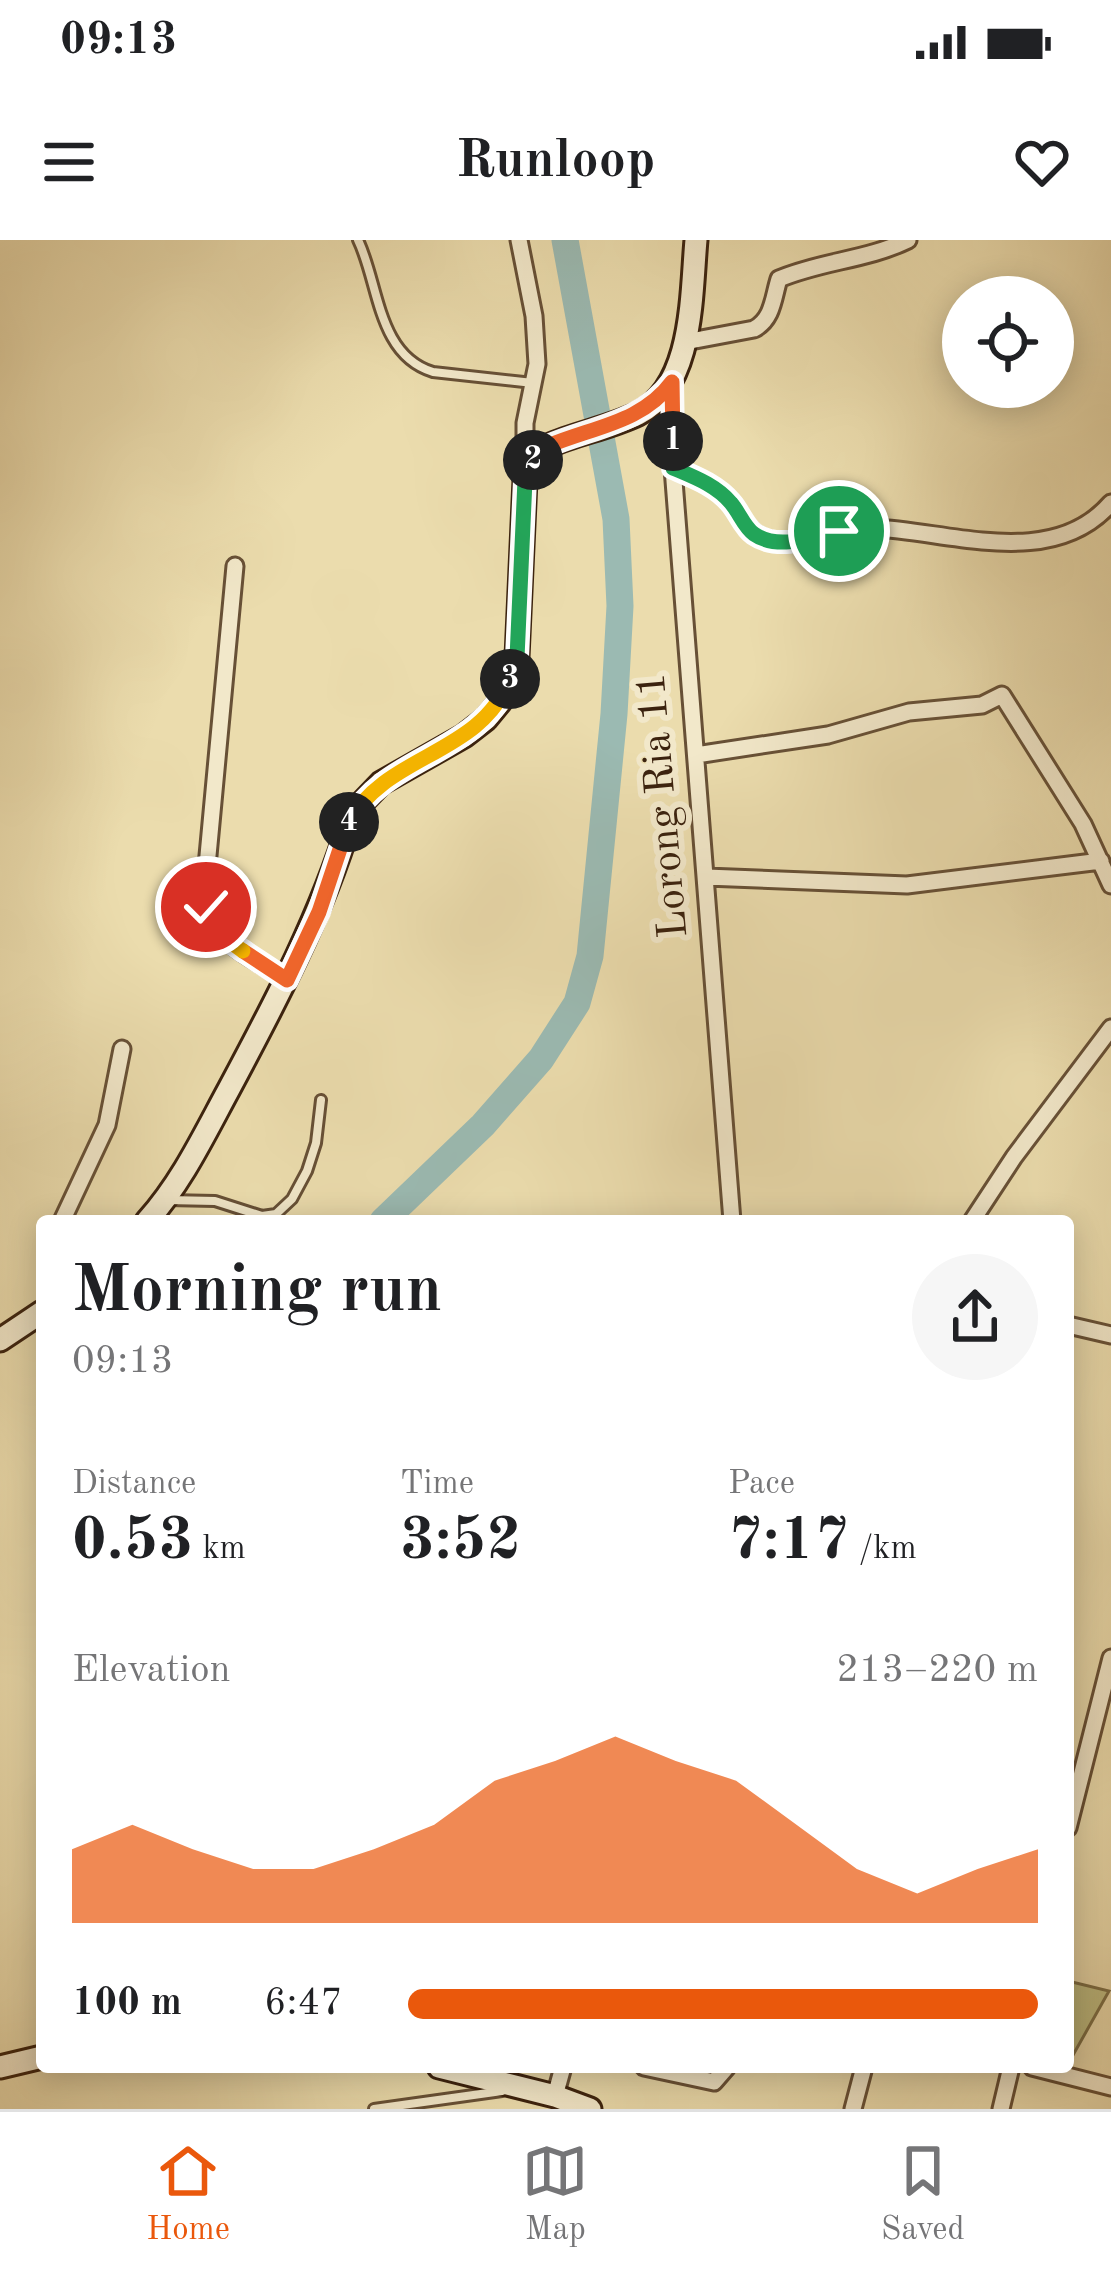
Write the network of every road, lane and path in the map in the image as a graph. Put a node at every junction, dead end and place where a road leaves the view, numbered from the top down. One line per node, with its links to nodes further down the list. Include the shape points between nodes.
1 (358, 240): 7 (lane, via 378,310 418,367)
2 (519, 240): 7 (street, via 537,341)
3 (696, 240): 5 (street)
4 (908, 240): 5 (street, via 779,279 761,325)
5 (685, 342): 6 (street)
6 (672, 382): 8 (street, Lorong Ria 11); 9 (street, via 649,408 538,452)
7 (534, 383): 9 (street)
8 (673, 468): 10 (street, via 712,486 752,533 780,542 873,528 977,542 1056,538); 12 (street, Lorong Ria 11)
9 (525, 480): 16 (street, via 517,658 500,702 357,808)
10 (1111, 503)
11 (235, 566): 16 (street, via 206,907 222,938)
12 (695, 755): 13 (street, via 1002,695); 14 (street, Lorong Ria 11)
13 (1101, 861): 14 (street, via 907,885); 15 (street)
14 (706, 877): 25 (street, Lorong Ria 11)
15 (1111, 885)
16 (287, 980): 20 (street)
17 (1111, 1028): 26 (street)
18 (122, 1049): 21 (street, via 106,1125)
19 (321, 1100): 24 (lane, via 308,1171 292,1199)
20 (165, 1200): 22 (street); 23 (lane, via 215,1201)
21 (65, 1215)
22 (152, 1215)
23 (259, 1215)
24 (270, 1215)
25 (731, 1215)
26 (976, 1215)
27 (36, 1316): 30 (street)
28 (1074, 1326): 29 (street)
29 (1111, 1335)
30 (0, 1340)
31 (1111, 1658): 33 (street)
32 (1074, 1751): 33 (street)
33 (1086, 1754): 34 (street)
34 (1074, 1803)
35 (36, 2058): 36 (street)
36 (0, 2067)
37 (462, 2073): 45 (street)
38 (561, 2073): 46 (street)
39 (672, 2073): 40 (street, via 714,2082)
40 (722, 2073)
41 (862, 2073): 49 (street)
42 (1009, 2073): 50 (street)
43 (1056, 2073): 44 (street)
44 (1111, 2087)
45 (521, 2088): 46 (street); 47 (lane)
46 (555, 2096): 48 (street)
47 (374, 2109)
48 (590, 2109)
49 (853, 2109)
50 (1000, 2109)

